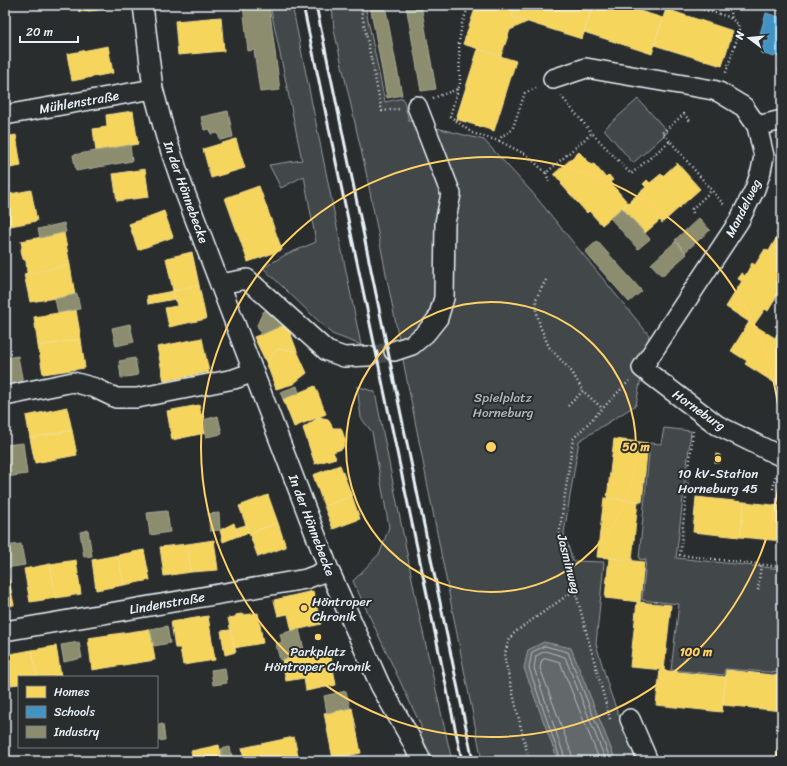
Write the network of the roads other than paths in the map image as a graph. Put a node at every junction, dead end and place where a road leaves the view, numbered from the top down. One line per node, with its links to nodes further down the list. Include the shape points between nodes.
1 (143, 5): 3 (street, In der Hönnebecke)
2 (553, 79): 7 (street, Mandelweg, via 586,68 719,92 744,107)
3 (153, 89): 5 (street, Mühlenstraße); 8 (street, In der Hönnebecke, via 166,137)
4 (417, 106): 9 (street, via 451,194 445,223 444,298 438,318 426,333 412,345)
5 (5, 115)
6 (782, 120): 7 (street)
7 (757, 126): 11 (street, Mandelweg, via 764,156 755,189 739,221)
8 (220, 284): 10 (street, via 247,279 327,351 344,357); 12 (street, In der Hönnebecke)
9 (394, 351)
10 (368, 356)
11 (642, 368): 14 (street, Horneburg, via 717,425)
12 (254, 372): 13 (street, via 234,379 137,398 116,398 73,382); 15 (street, In der Hönnebecke)
13 (5, 396)
14 (782, 457)
15 (329, 570): 16 (street, Lindenstraße, via 306,579); 18 (street, In der Hönnebecke, via 380,685)
16 (5, 631)
17 (630, 719): 19 (street)
18 (421, 761)
19 (648, 761)

